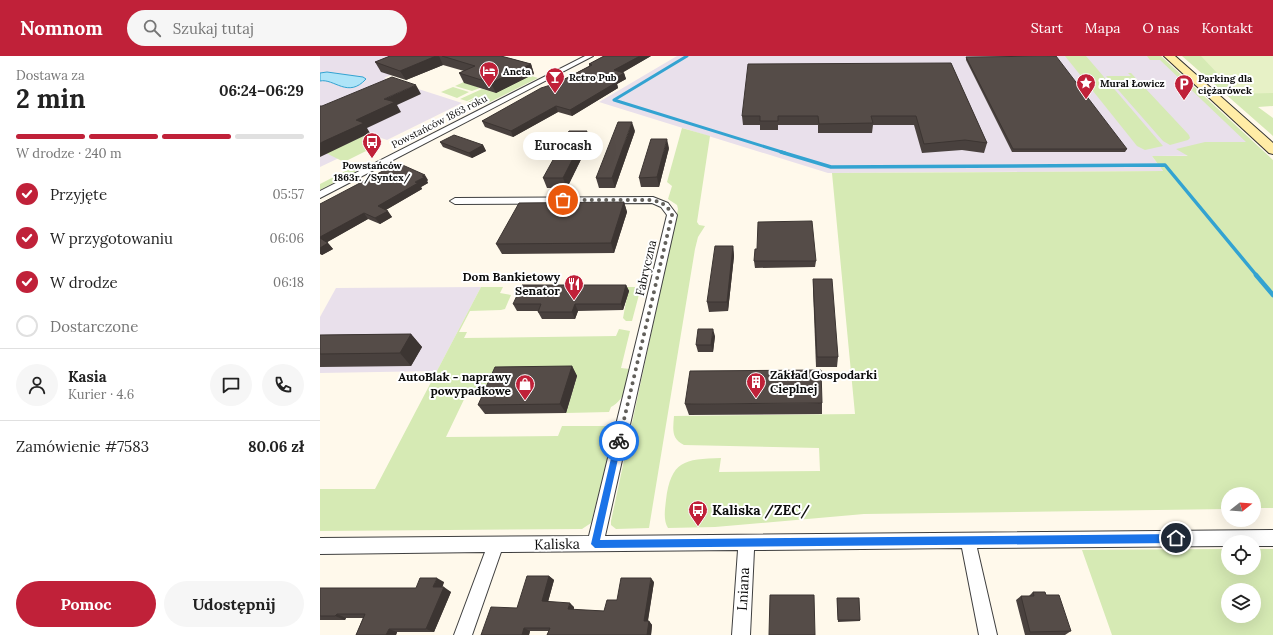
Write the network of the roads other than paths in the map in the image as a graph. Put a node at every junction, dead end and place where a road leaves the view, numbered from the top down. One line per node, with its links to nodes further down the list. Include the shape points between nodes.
1 (590, 56): 4 (street, Powstańców 1863 roku)
2 (1169, 56): 3 (street)
3 (1273, 150)
4 (320, 195)
5 (455, 201): 9 (street, Fabryczna, via 653,200 662,203 672,215)
6 (1273, 538): 7 (street, Kaliska)
7 (968, 541): 8 (street, Kaliska); 14 (street)
8 (746, 543): 9 (street, Kaliska); 13 (street, Lniana)
9 (595, 544): 10 (street, Kaliska)
10 (496, 545): 11 (street, Kaliska); 12 (street)
11 (320, 546)
12 (463, 635)
13 (741, 635)
14 (988, 635)

